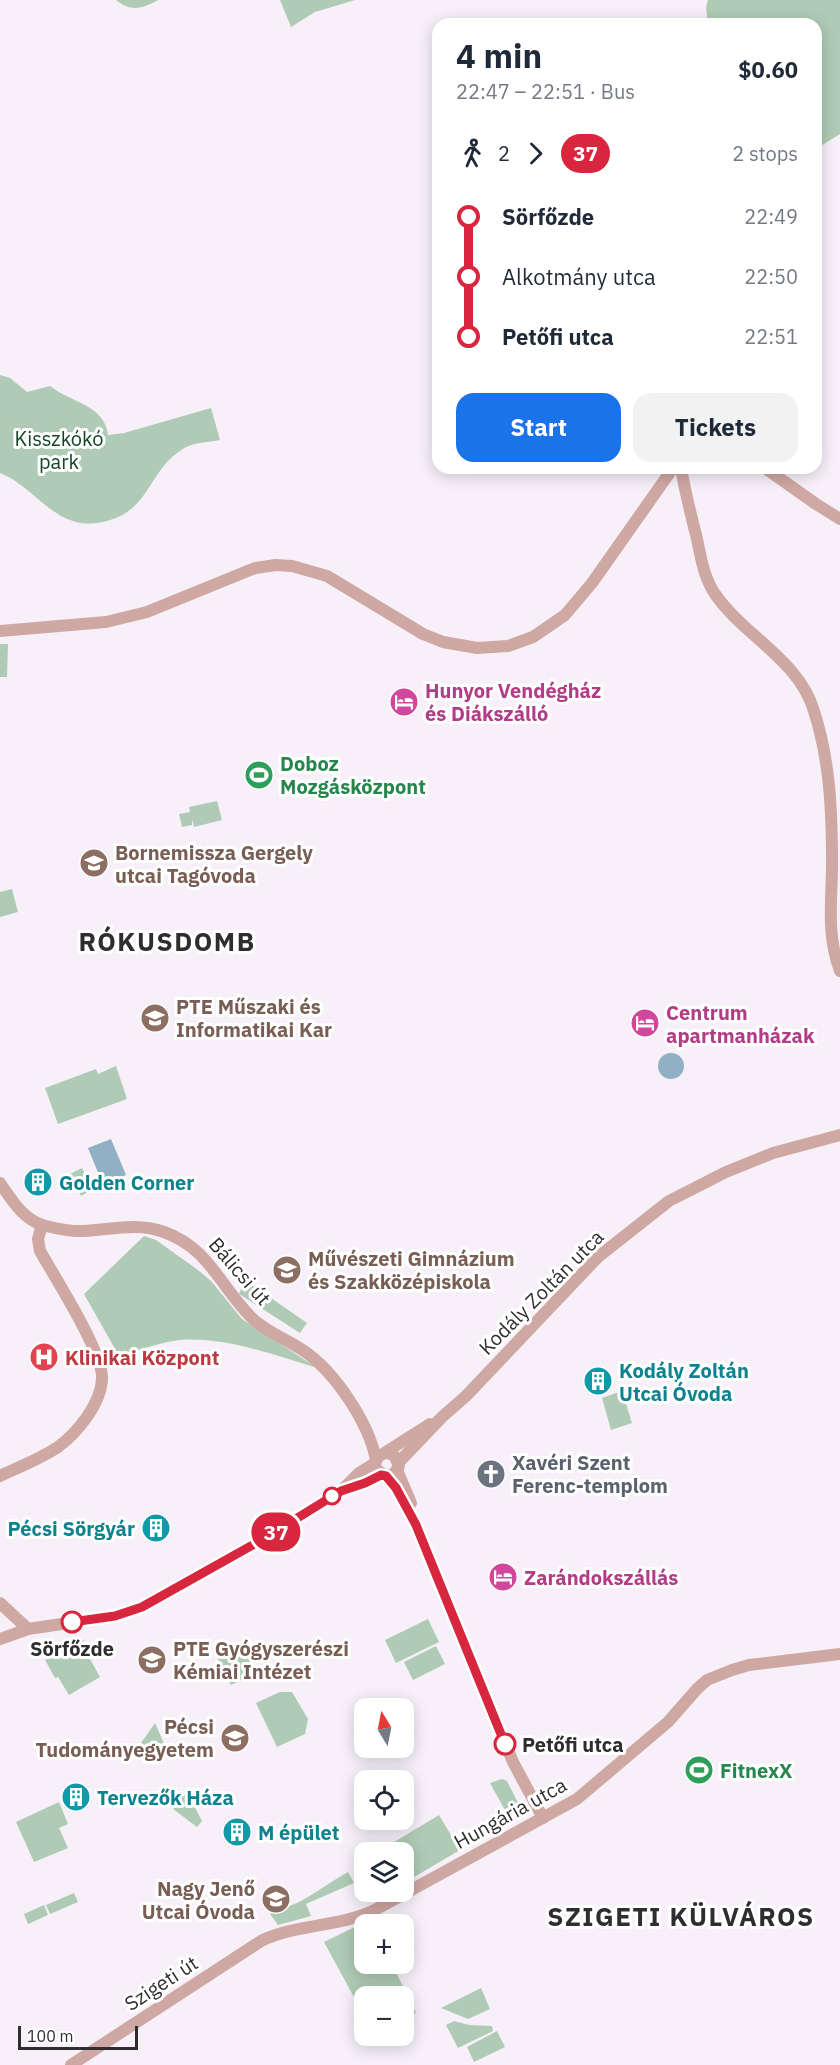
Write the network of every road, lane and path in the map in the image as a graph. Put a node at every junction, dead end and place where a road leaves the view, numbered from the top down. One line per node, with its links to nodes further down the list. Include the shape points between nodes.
1 (670, 474): 5 (street, via 565,615 521,642 477,648 443,642 327,576 276,565 255,568 147,612 106,622)
2 (682, 474): 6 (street, via 708,583 724,606 802,684 814,709 830,780 831,940)
3 (774, 474): 4 (street)
4 (840, 519)
5 (0, 631)
6 (840, 971)
7 (840, 1135): 10 (street, Kodály Zoltán utca, via 773,1153 669,1201 598,1257)
8 (0, 1183): 9 (street, Bálicsi út, via 23,1214)
9 (42, 1225): 11 (street, Bálicsi út, via 82,1232 145,1227 188,1243 254,1320 324,1368 341,1388); 14 (street, via 40,1251 86,1332 102,1375 93,1405 66,1440)
10 (442, 1417): 11 (street, Kodály Zoltán utca); 12 (street, Kodály Zoltán utca)
11 (381, 1457): 12 (street, via 394,1455); 13 (street, via 376,1470); 15 (street, Kodály Zoltán utca)
12 (398, 1466): 13 (street, via 394,1474); 16 (street)
13 (383, 1475): 15 (street); 16 (street, via 396,1488)
14 (0, 1476)
15 (341, 1491): 18 (street, via 131,1612)
16 (416, 1525): 21 (street, via 513,1762)
17 (0, 1603): 18 (street)
18 (28, 1629): 19 (street)
19 (0, 1639)
20 (840, 1654): 21 (street, Hungária utca, via 749,1665 707,1680 668,1722 619,1764 577,1799)
21 (543, 1818): 22 (street, Hungária utca, via 363,1916)
22 (274, 1935): 23 (street, Szigeti út, via 246,1949)
23 (70, 2065)

